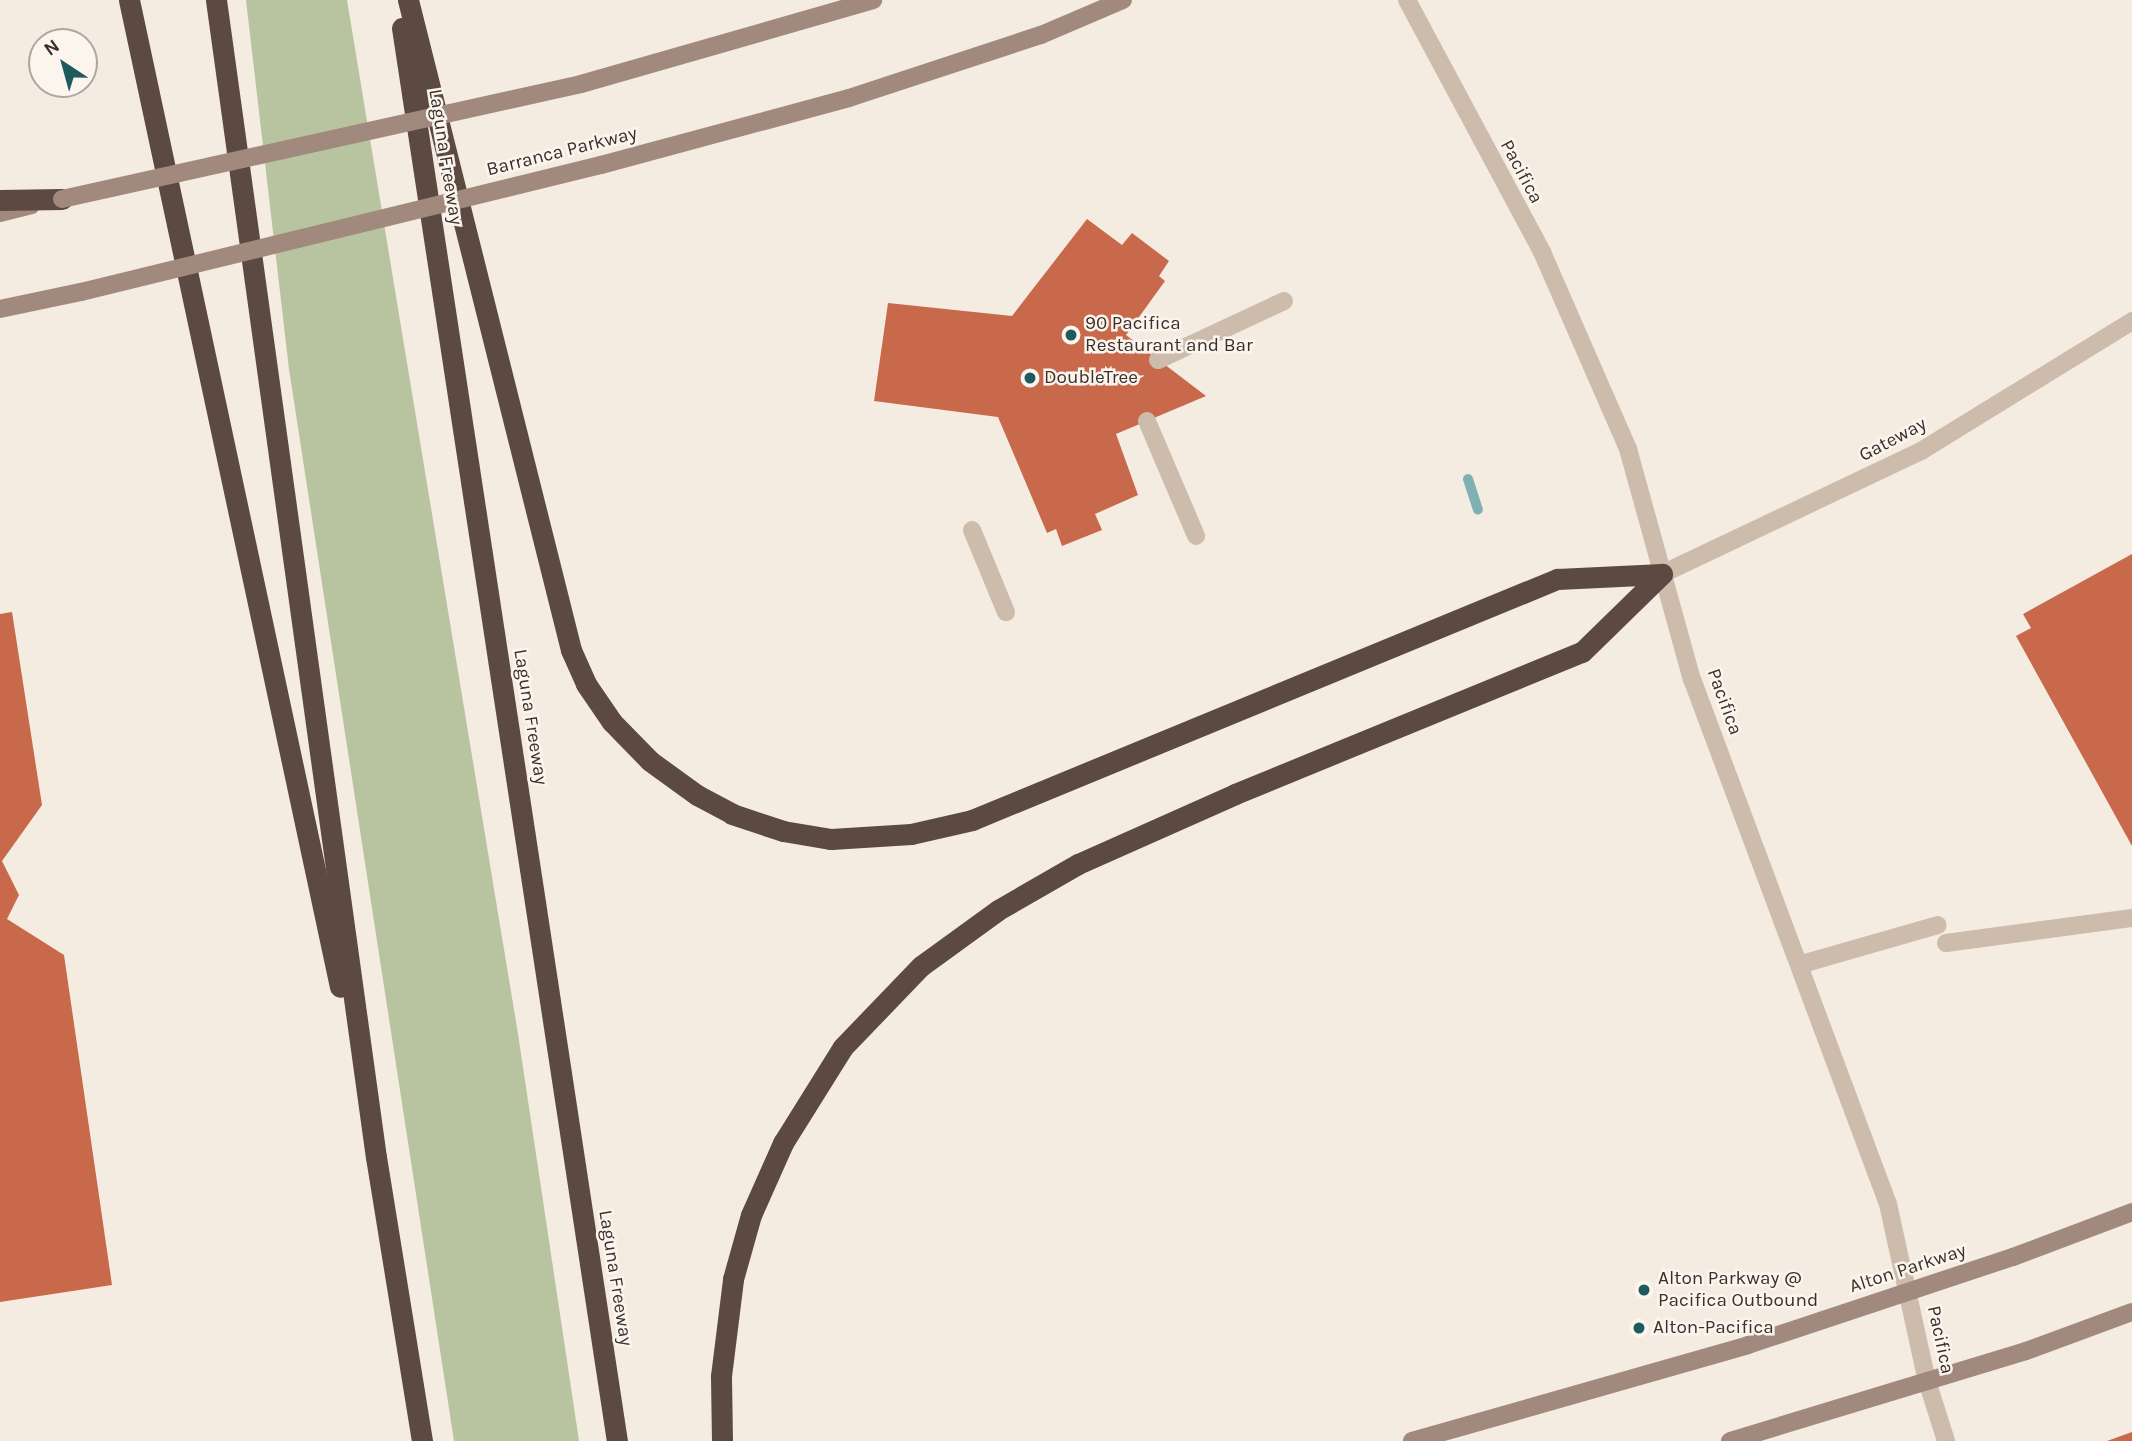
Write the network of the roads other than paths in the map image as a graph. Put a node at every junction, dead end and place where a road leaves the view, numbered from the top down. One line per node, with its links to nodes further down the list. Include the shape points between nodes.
1 (129, 0): 24 (highway)
2 (216, 0): 24 (highway)
3 (398, 0): 30 (highway, Laguna Freeway)
4 (408, 0): 18 (highway, via 571,650 586,684 612,722 650,761 732,814 783,831 831,839 911,834 972,820 1558,579)
5 (873, 0): 8 (main road, bridge, via 581,84)
6 (1124, 0): 12 (main road, Barranca Parkway, bridge, via 1041,36 849,97 601,165)
7 (1407, 0): 18 (street, Pacifica, via 1542,252 1628,449)
8 (62, 198): 9 (highway); 10 (main road)
9 (0, 200)
10 (0, 213)
11 (1284, 301): 14 (street)
12 (0, 309)
13 (2132, 321): 18 (street, Gateway, via 1920,451)
14 (1158, 360)
15 (1147, 421): 17 (street)
16 (972, 530): 19 (street)
17 (1196, 536)
18 (1661, 574): 23 (street, Pacifica, via 1696,689); 31 (highway, via 1583,652 1235,794 1078,864 998,910 921,965 844,1047 783,1143 751,1215 733,1279 721,1376)
19 (1006, 612)
20 (2132, 918): 22 (street)
21 (1938, 925): 23 (street)
22 (1946, 943)
23 (1802, 964): 26 (street, Pacifica, via 1888,1204)
24 (376, 1157): 29 (highway)
25 (2132, 1212): 26 (main road, Alton Parkway, via 2004,1260)
26 (1908, 1289): 28 (street, Pacifica); 32 (main road, Alton Parkway, via 1679,1366)
27 (2132, 1312): 28 (main road)
28 (1927, 1381): 33 (main road); 34 (street, Pacifica)
29 (422, 1441)
30 (617, 1441)
31 (722, 1441)
32 (1412, 1441)
33 (1730, 1441)
34 (1946, 1441)

